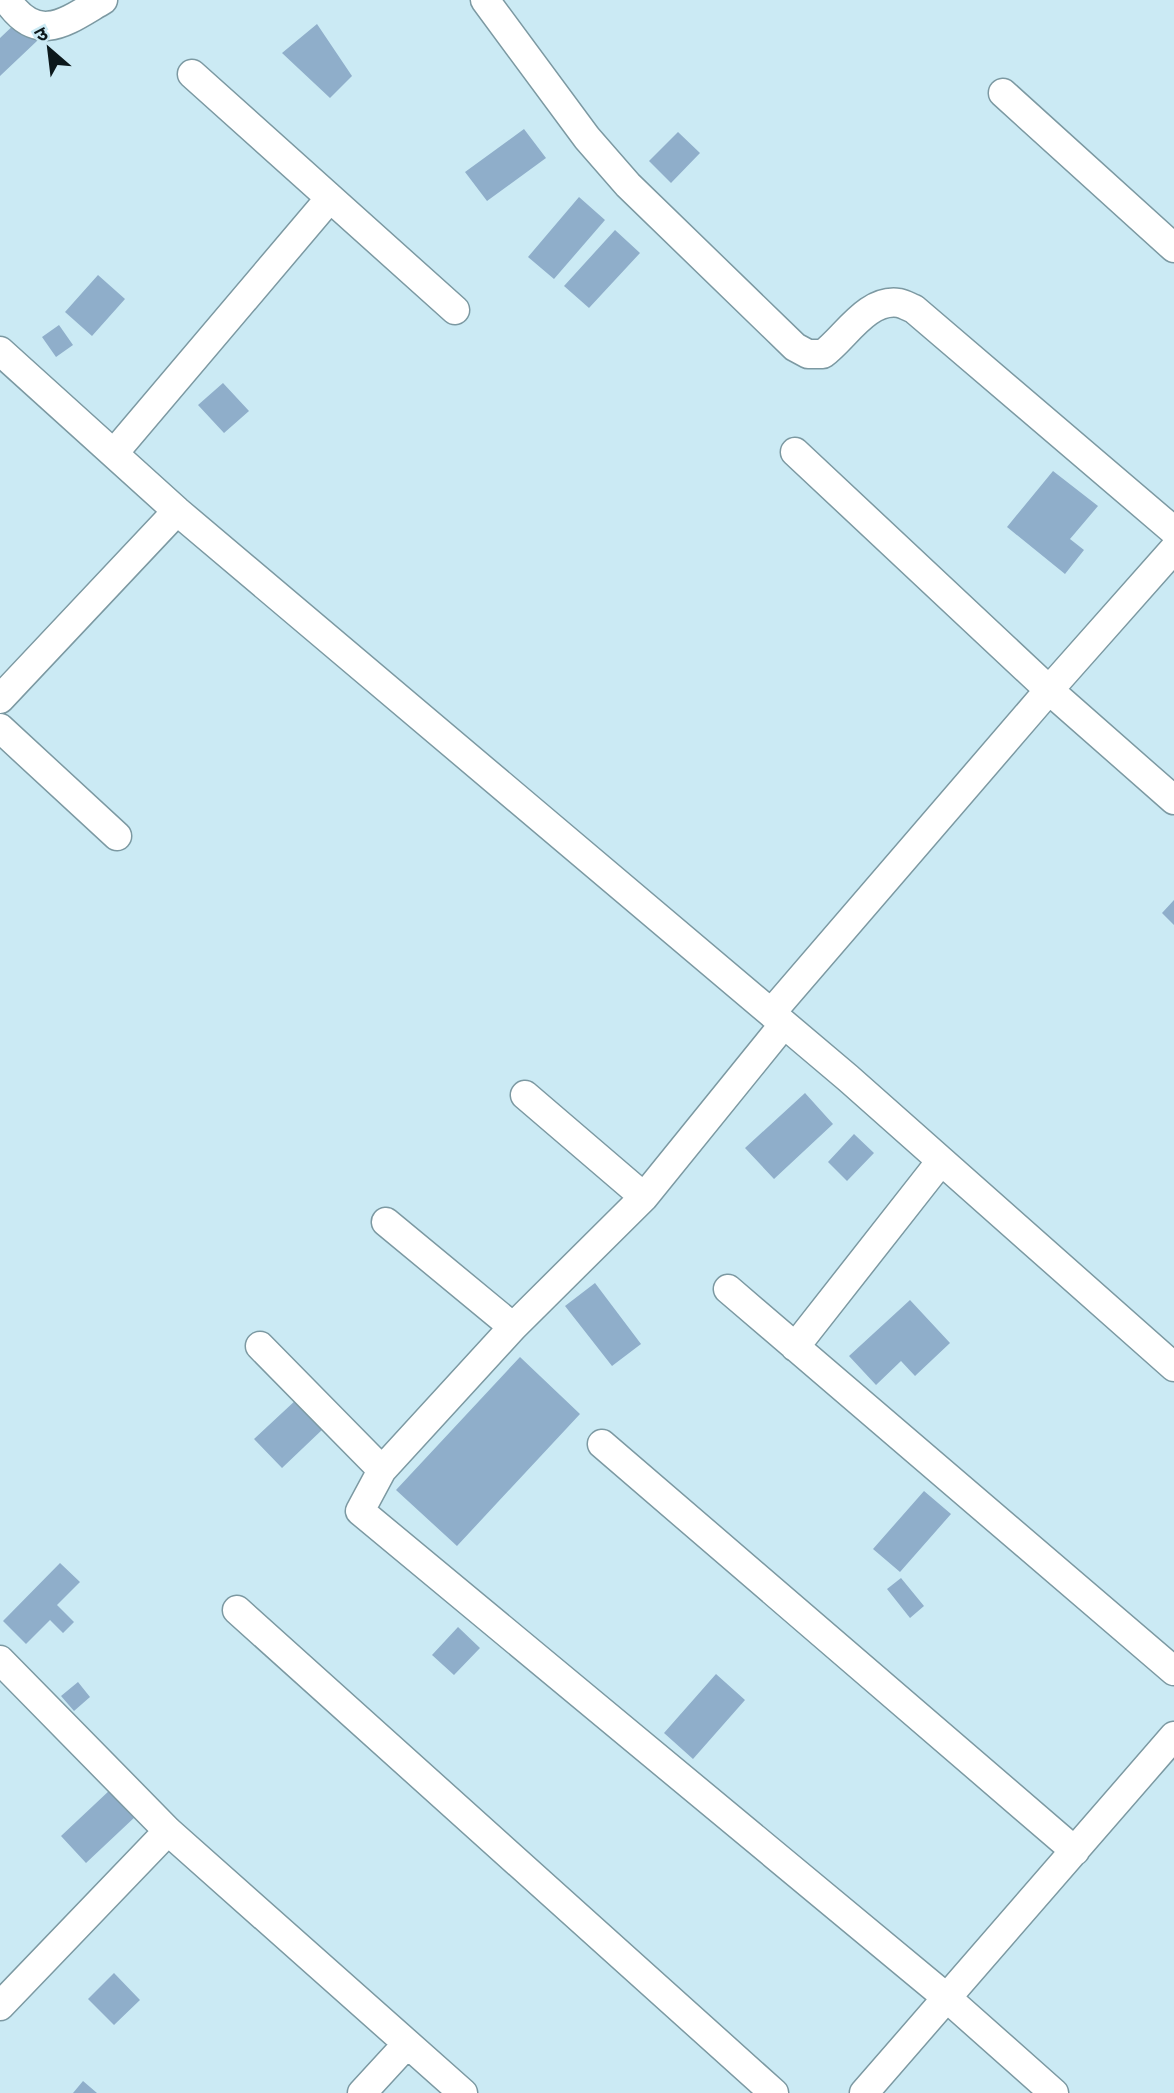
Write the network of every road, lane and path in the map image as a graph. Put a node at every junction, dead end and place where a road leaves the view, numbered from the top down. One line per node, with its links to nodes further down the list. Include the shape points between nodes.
1 (7, 0): 2 (street, via 24,20 40,26 60,25)
2 (103, 0)
3 (485, 0): 13 (street, via 587,138 628,185 794,347 808,354 823,354 865,314 883,304 914,309)
4 (192, 74): 6 (street)
5 (1003, 93): 7 (street)
6 (330, 198): 8 (street); 11 (street)
7 (1174, 248)
8 (455, 310)
9 (0, 351): 11 (street)
10 (795, 452): 15 (street)
11 (114, 453): 12 (street)
12 (177, 511): 16 (street); 20 (street)
13 (1174, 531)
14 (1174, 549): 15 (street)
15 (1049, 690): 18 (street); 20 (street)
16 (0, 699)
17 (0, 728): 19 (street)
18 (1174, 800)
19 (117, 836)
20 (778, 1019): 22 (street); 23 (street)
21 (525, 1095): 23 (street)
22 (941, 1161): 28 (street); 29 (street)
23 (643, 1196): 26 (street)
24 (386, 1222): 26 (street)
25 (727, 1289): 28 (street)
26 (513, 1328): 31 (street)
27 (260, 1346): 31 (street)
28 (795, 1347): 34 (street)
29 (1174, 1367)
30 (602, 1444): 37 (street)
31 (382, 1470): 38 (street, via 360,1511)
32 (237, 1610): 43 (street)
33 (0, 1660): 36 (street)
34 (1174, 1671)
35 (1174, 1736): 37 (street)
36 (168, 1831): 39 (street); 40 (street)
37 (1075, 1851): 38 (street)
38 (947, 1998): 44 (street); 45 (street)
39 (0, 2007)
40 (407, 2044): 41 (street); 42 (street)
41 (362, 2093)
42 (463, 2093)
43 (774, 2093)
44 (864, 2093)
45 (1054, 2093)

